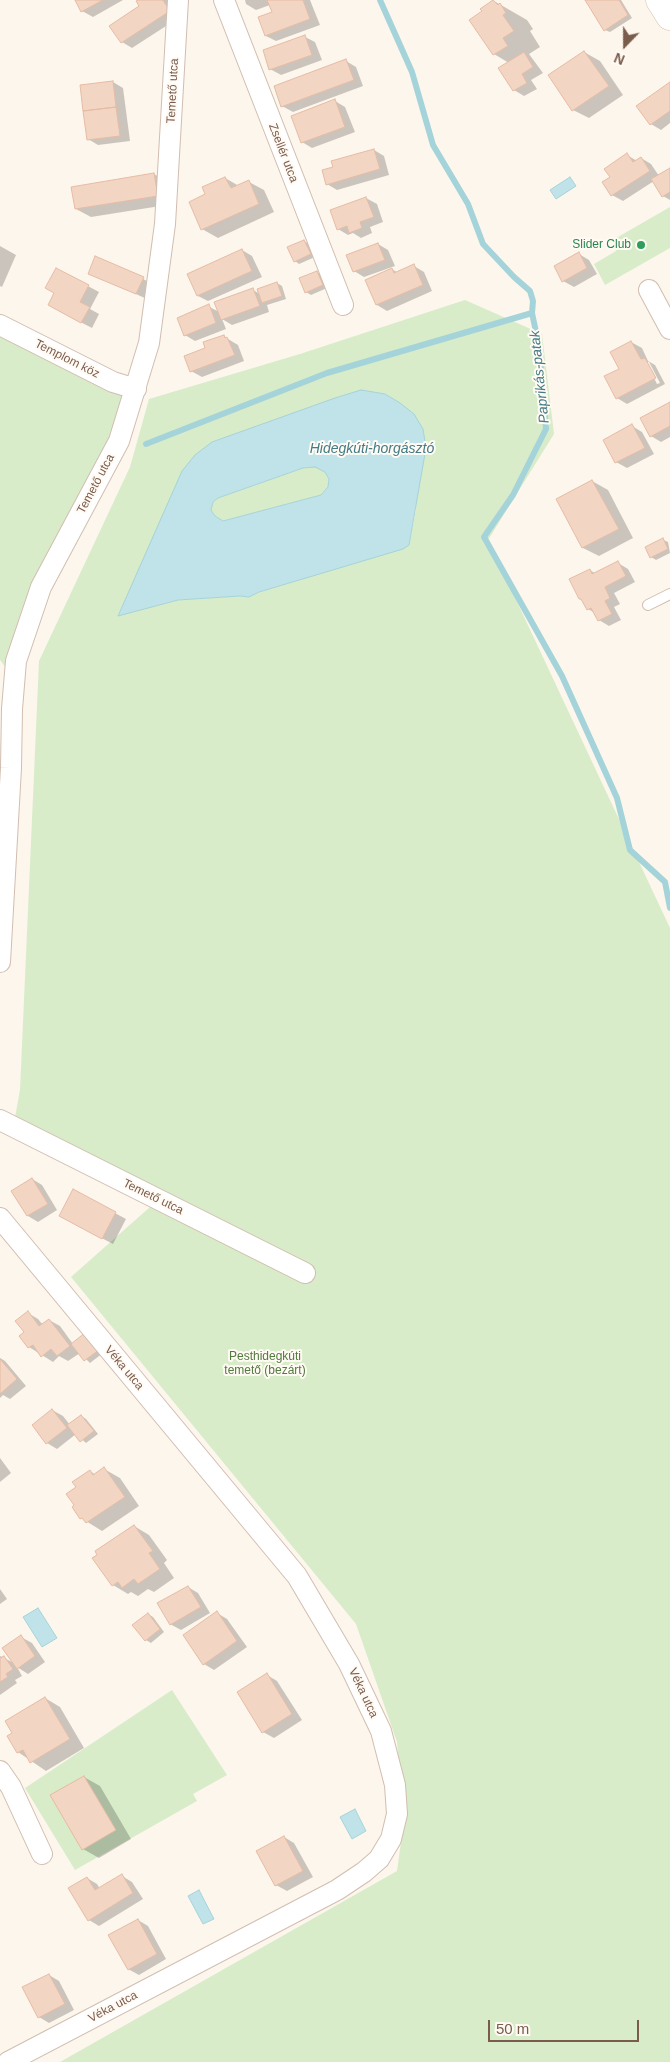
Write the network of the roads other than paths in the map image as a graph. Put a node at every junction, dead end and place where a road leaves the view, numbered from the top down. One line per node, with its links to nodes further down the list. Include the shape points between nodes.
1 (178, 0): 9 (street, Temető utca, via 165,224 149,343)
2 (224, 0): 6 (street, Zsellér utca)
3 (660, 0): 4 (main road)
4 (670, 16)
5 (649, 290): 8 (street)
6 (343, 305)
7 (0, 325): 9 (street, Templom köz, via 112,382)
8 (670, 329)
9 (136, 389): 13 (street, Temető utca, via 119,442 42,587 18,652)
10 (670, 594): 11 (lane)
11 (648, 605)
12 (0, 660): 13 (street)
13 (13, 677): 14 (street, Temető utca)
14 (6, 771): 15 (street, Temető utca)
15 (0, 962)
16 (0, 1120): 18 (street, Temető utca)
17 (0, 1218): 21 (street, Véka utca, via 297,1576 349,1664 380,1731 395,1785 396,1814 391,1839 379,1860 337,1890)
18 (305, 1273)
19 (0, 1771): 20 (street, via 11,1787)
20 (42, 1854)
21 (8, 2062)

